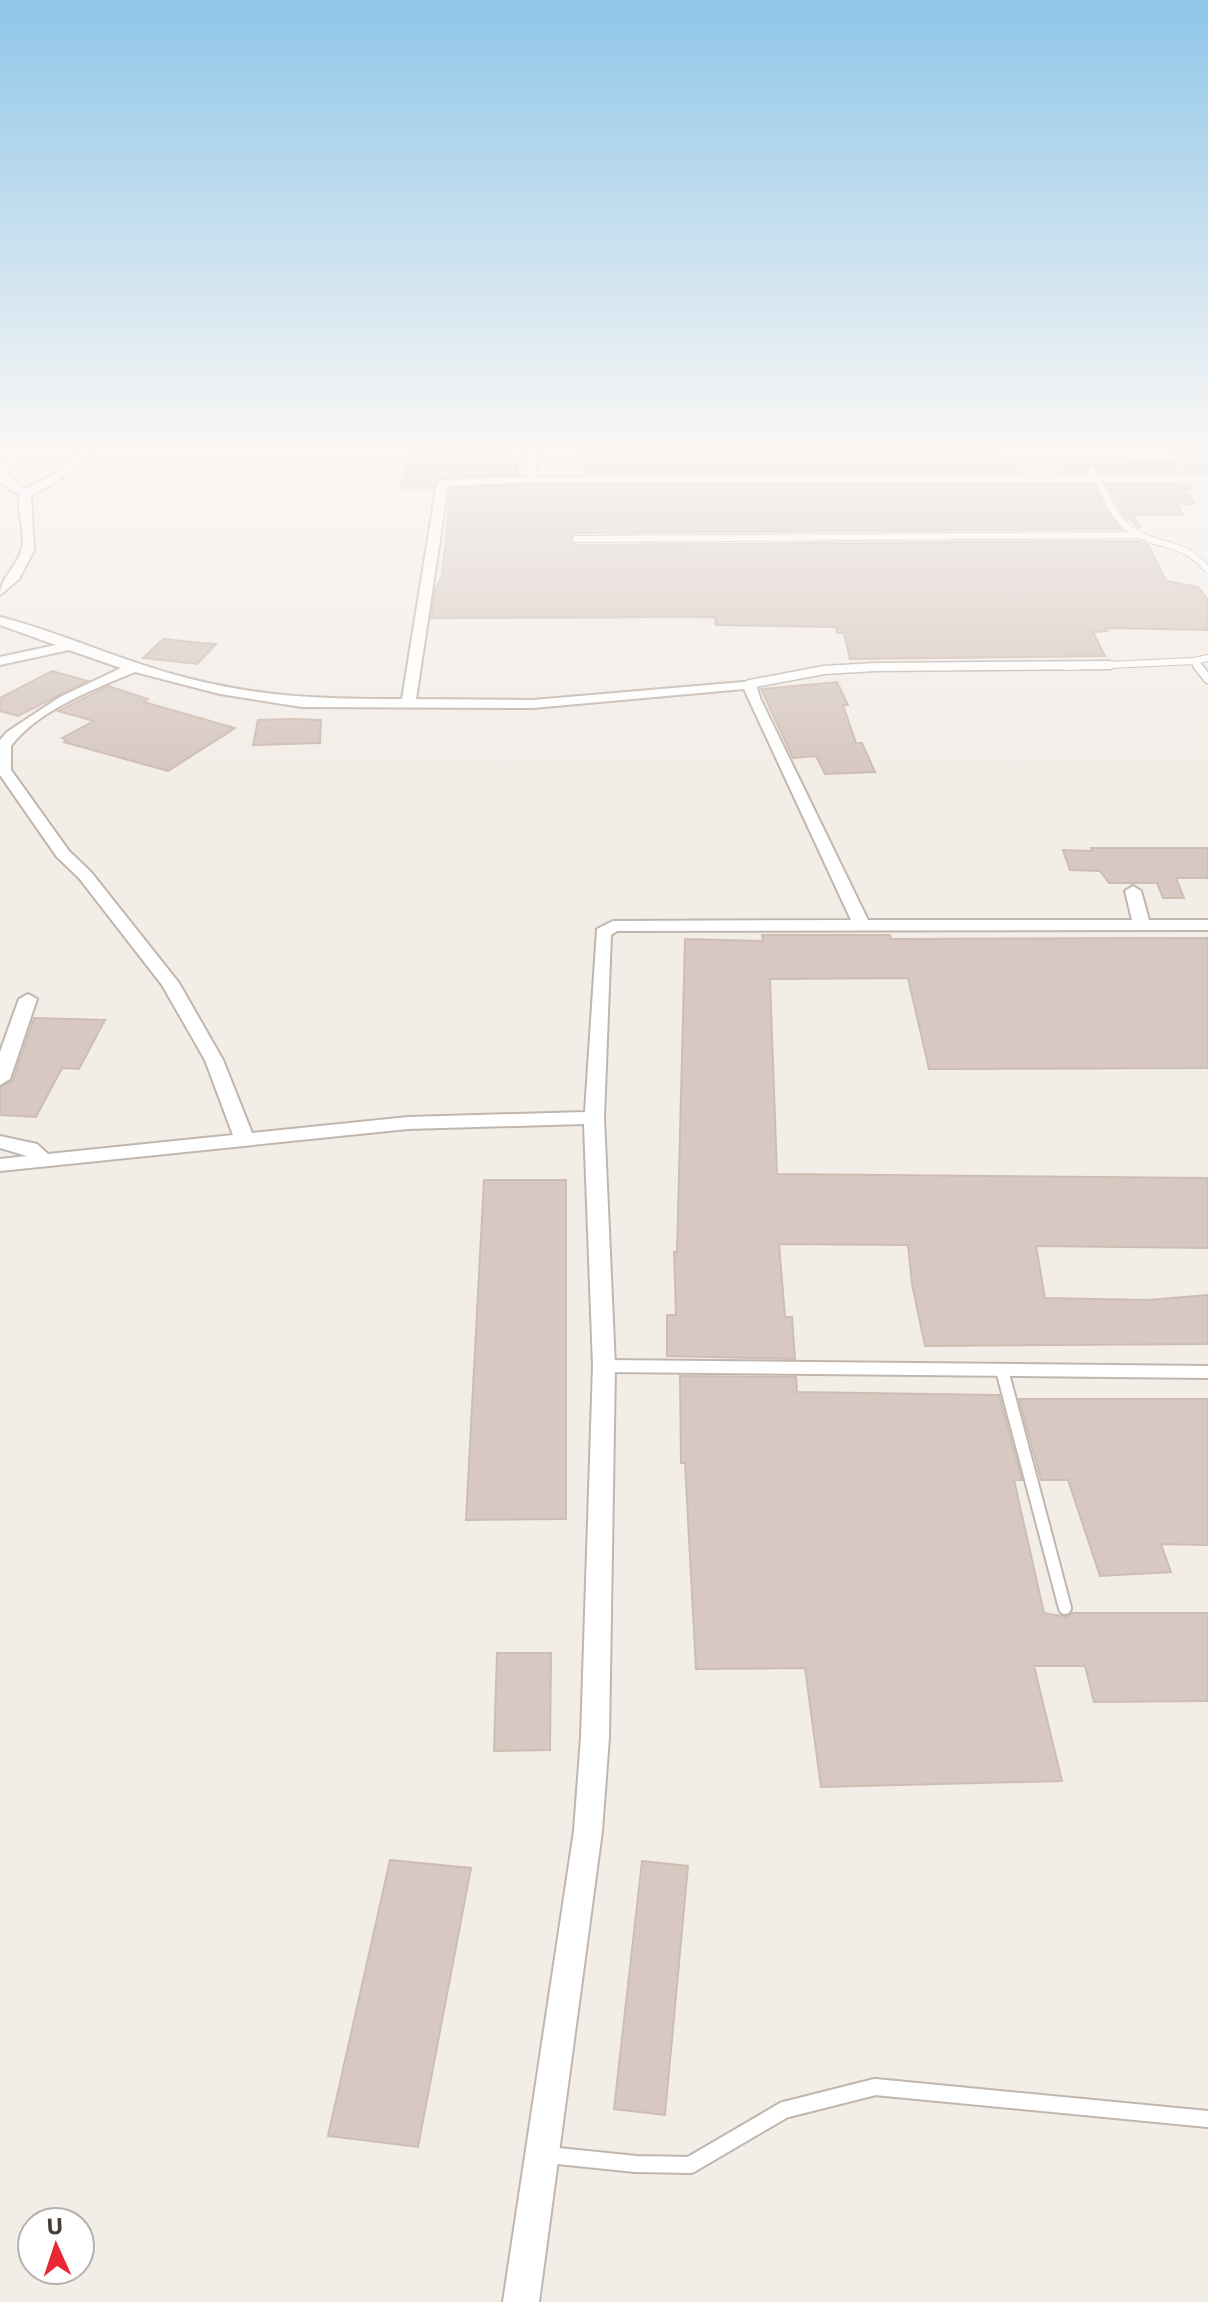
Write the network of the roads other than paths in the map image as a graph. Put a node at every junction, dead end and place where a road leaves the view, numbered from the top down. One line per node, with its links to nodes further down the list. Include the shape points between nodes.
1 (24, 554): 5 (street, via 15,578)
2 (432, 554): 14 (street)
3 (1194, 554): 4 (lane)
4 (1208, 570)
5 (0, 591)
6 (0, 621): 7 (street)
7 (69, 646): 9 (street); 11 (street)
8 (1208, 658): 10 (lane)
9 (0, 661)
10 (1194, 661): 12 (lane); 13 (lane, via 875,667)
11 (137, 666): 14 (street, via 264,700); 22 (street, via 15,733 4,743 4,770 63,854 170,983 214,1060)
12 (1208, 679)
13 (750, 684): 14 (street, via 533,704); 18 (street)
14 (408, 703)
15 (1133, 891): 16 (street)
16 (1142, 925): 17 (street); 18 (street)
17 (1208, 925)
18 (863, 927): 21 (street, via 606,929)
19 (28, 999): 20 (street)
20 (0, 1079)
21 (594, 1118): 22 (street, via 408,1123); 26 (street)
22 (245, 1139): 24 (street)
23 (0, 1142): 24 (street, via 30,1148)
24 (42, 1159): 25 (street)
25 (0, 1165)
26 (604, 1366): 27 (lane); 31 (street, via 588,1831)
27 (1002, 1370): 28 (lane); 29 (lane)
28 (1208, 1372)
29 (1065, 1608)
30 (1208, 2119): 31 (lane, via 875,2087 784,2110 690,2165)
31 (542, 2154): 32 (street)
32 (521, 2302)

